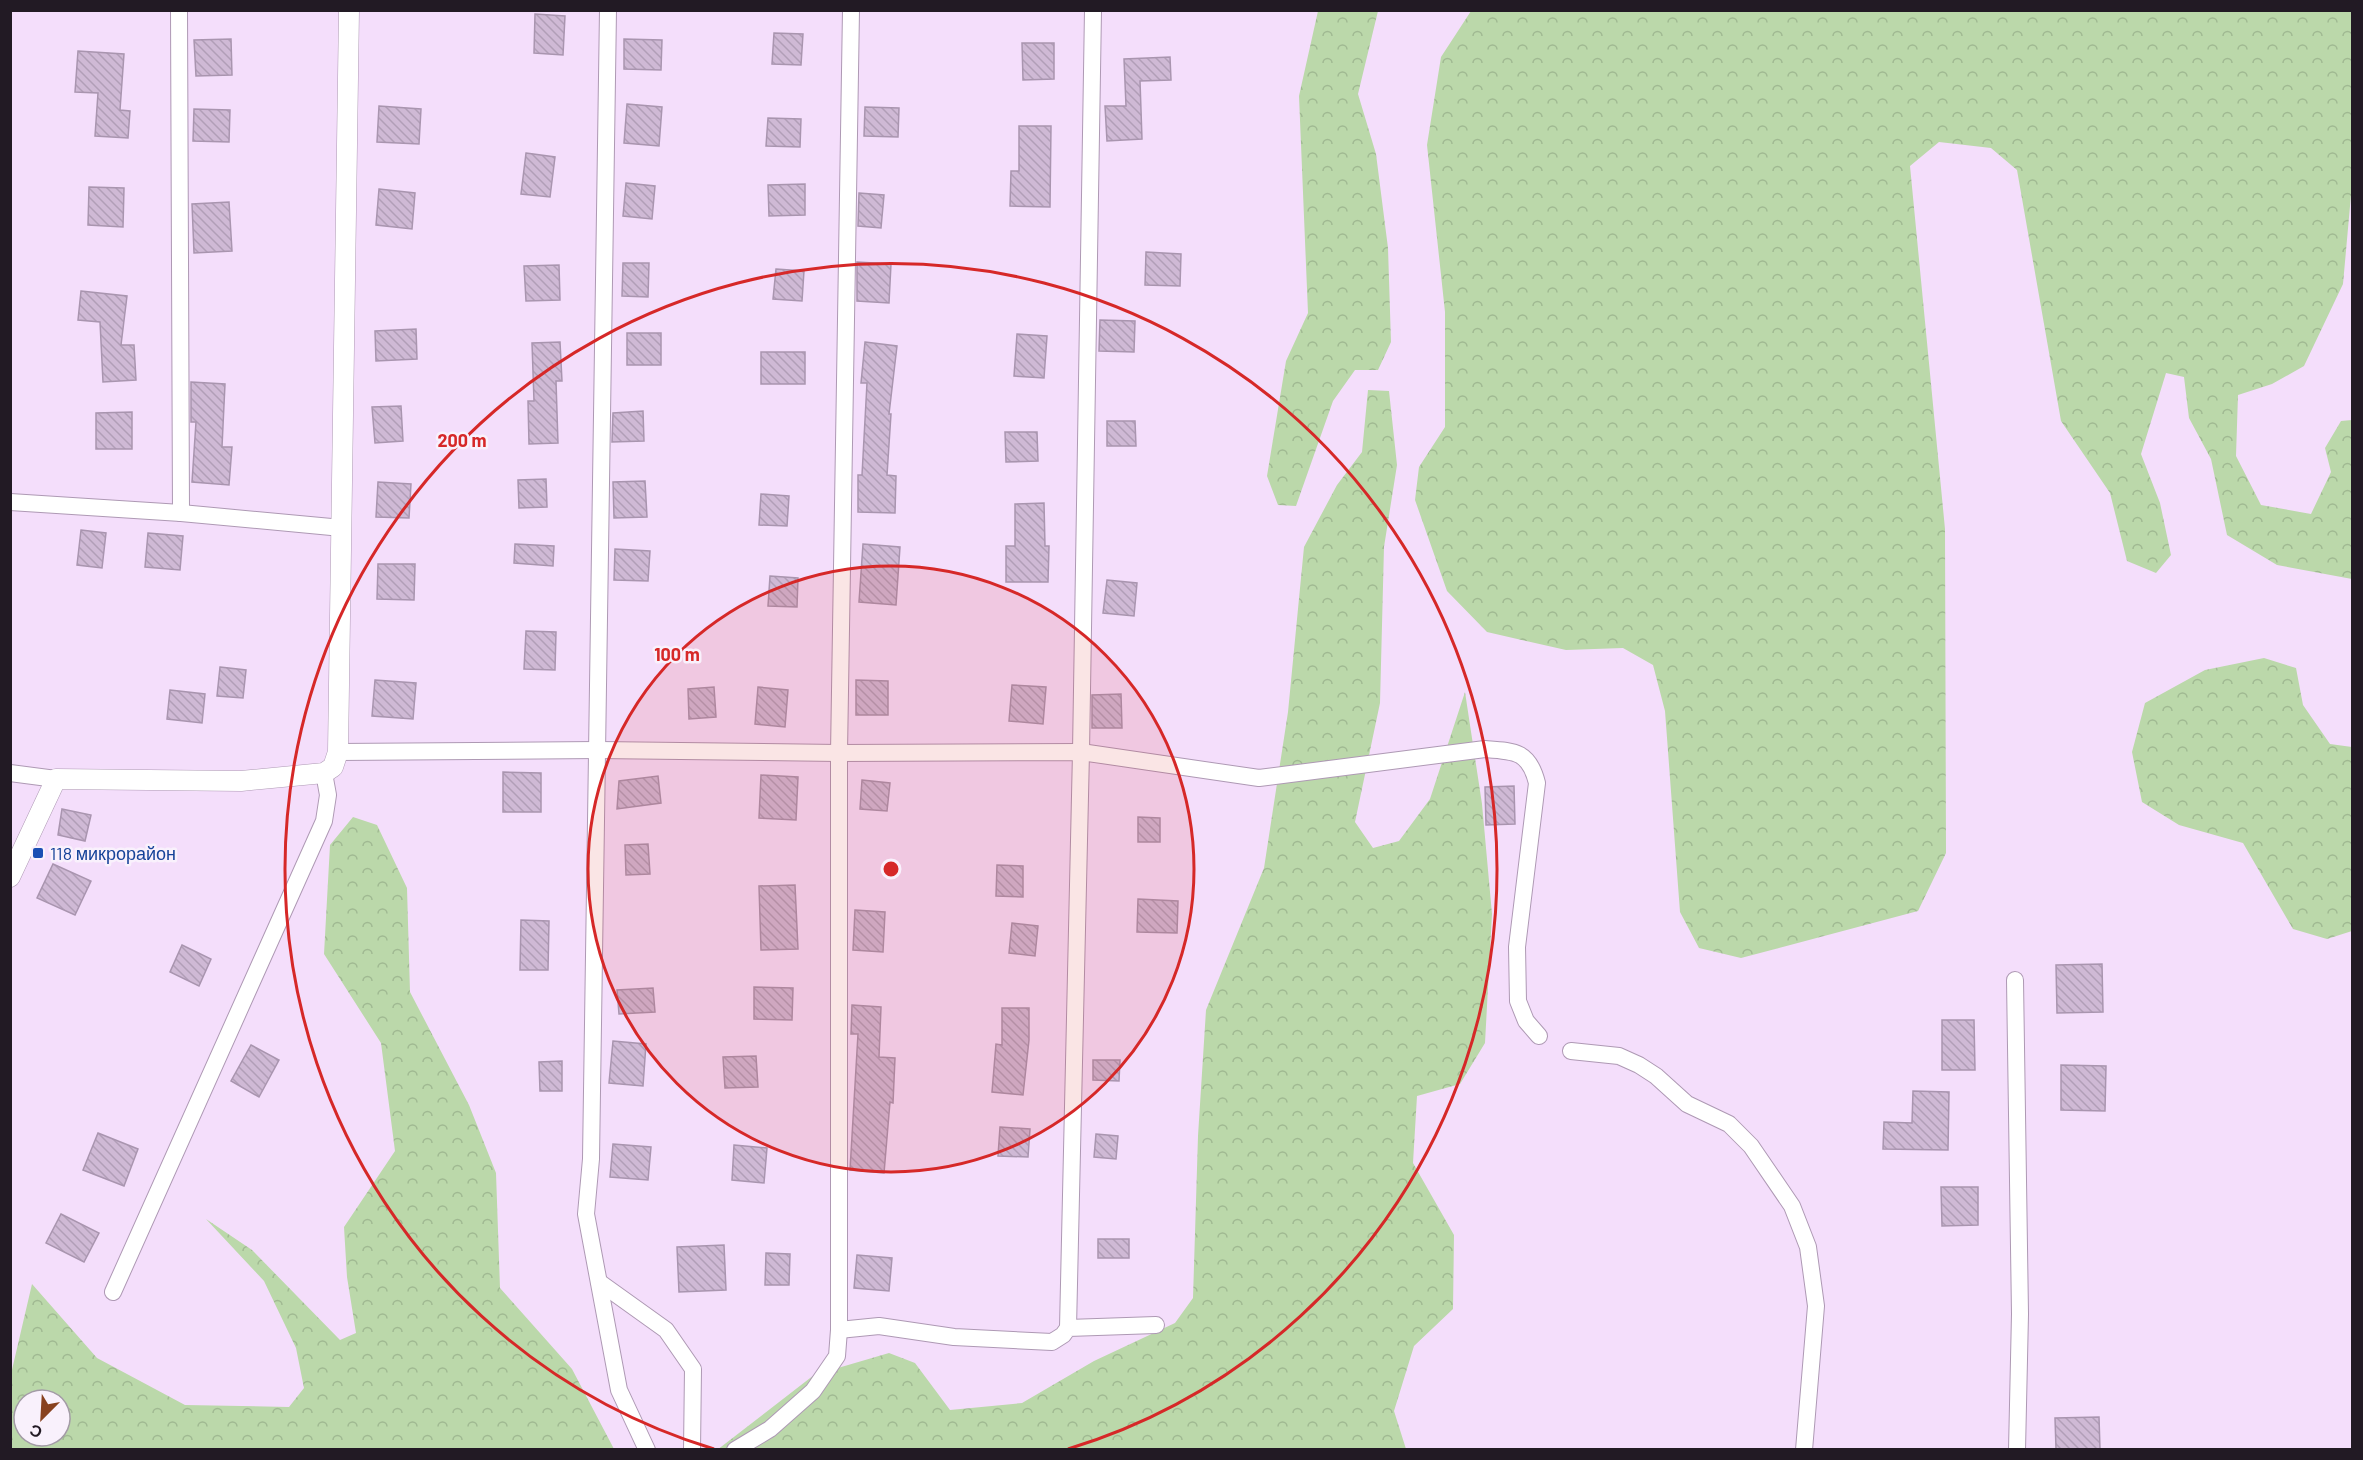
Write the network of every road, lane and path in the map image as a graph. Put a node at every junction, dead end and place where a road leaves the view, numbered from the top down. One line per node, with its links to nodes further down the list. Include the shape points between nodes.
1 (179, 10): 7 (street)
2 (349, 10): 8 (street)
3 (608, 10): 9 (street)
4 (851, 10): 12 (street)
5 (1093, 10): 11 (street)
6 (10, 502): 7 (street)
7 (181, 513): 8 (street)
8 (342, 528): 10 (street)
9 (598, 750): 10 (street); 12 (street); 20 (street, via 591,1148 586,1214)
10 (338, 752): 14 (street, via 333,767)
11 (1082, 752): 12 (street); 18 (street, via 1259,778 1485,749 1512,751 1525,758 1533,766 1538,783 1517,948 1518,1001 1526,1021); 23 (street)
12 (839, 753): 24 (street)
13 (10, 773): 15 (street)
14 (324, 773): 15 (street, via 241,781); 21 (street, via 328,795 324,821)
15 (56, 779): 16 (street)
16 (10, 877)
17 (2015, 980): 29 (street, via 2020,1314)
18 (1539, 1035)
19 (1571, 1051): 28 (street, via 1619,1056 1639,1065 1687,1104 1729,1124 1751,1146 1792,1206 1808,1247 1816,1306)
20 (598, 1282): 25 (street, via 618,1390); 26 (street, via 666,1330 693,1370)
21 (113, 1292)
22 (1156, 1324): 23 (street)
23 (1068, 1328): 24 (street, via 1052,1341 954,1337 879,1326)
24 (839, 1330): 27 (street, via 837,1356 813,1391 770,1430)
25 (646, 1449)
26 (692, 1449)
27 (735, 1449)
28 (1804, 1449)
29 (2017, 1449)

